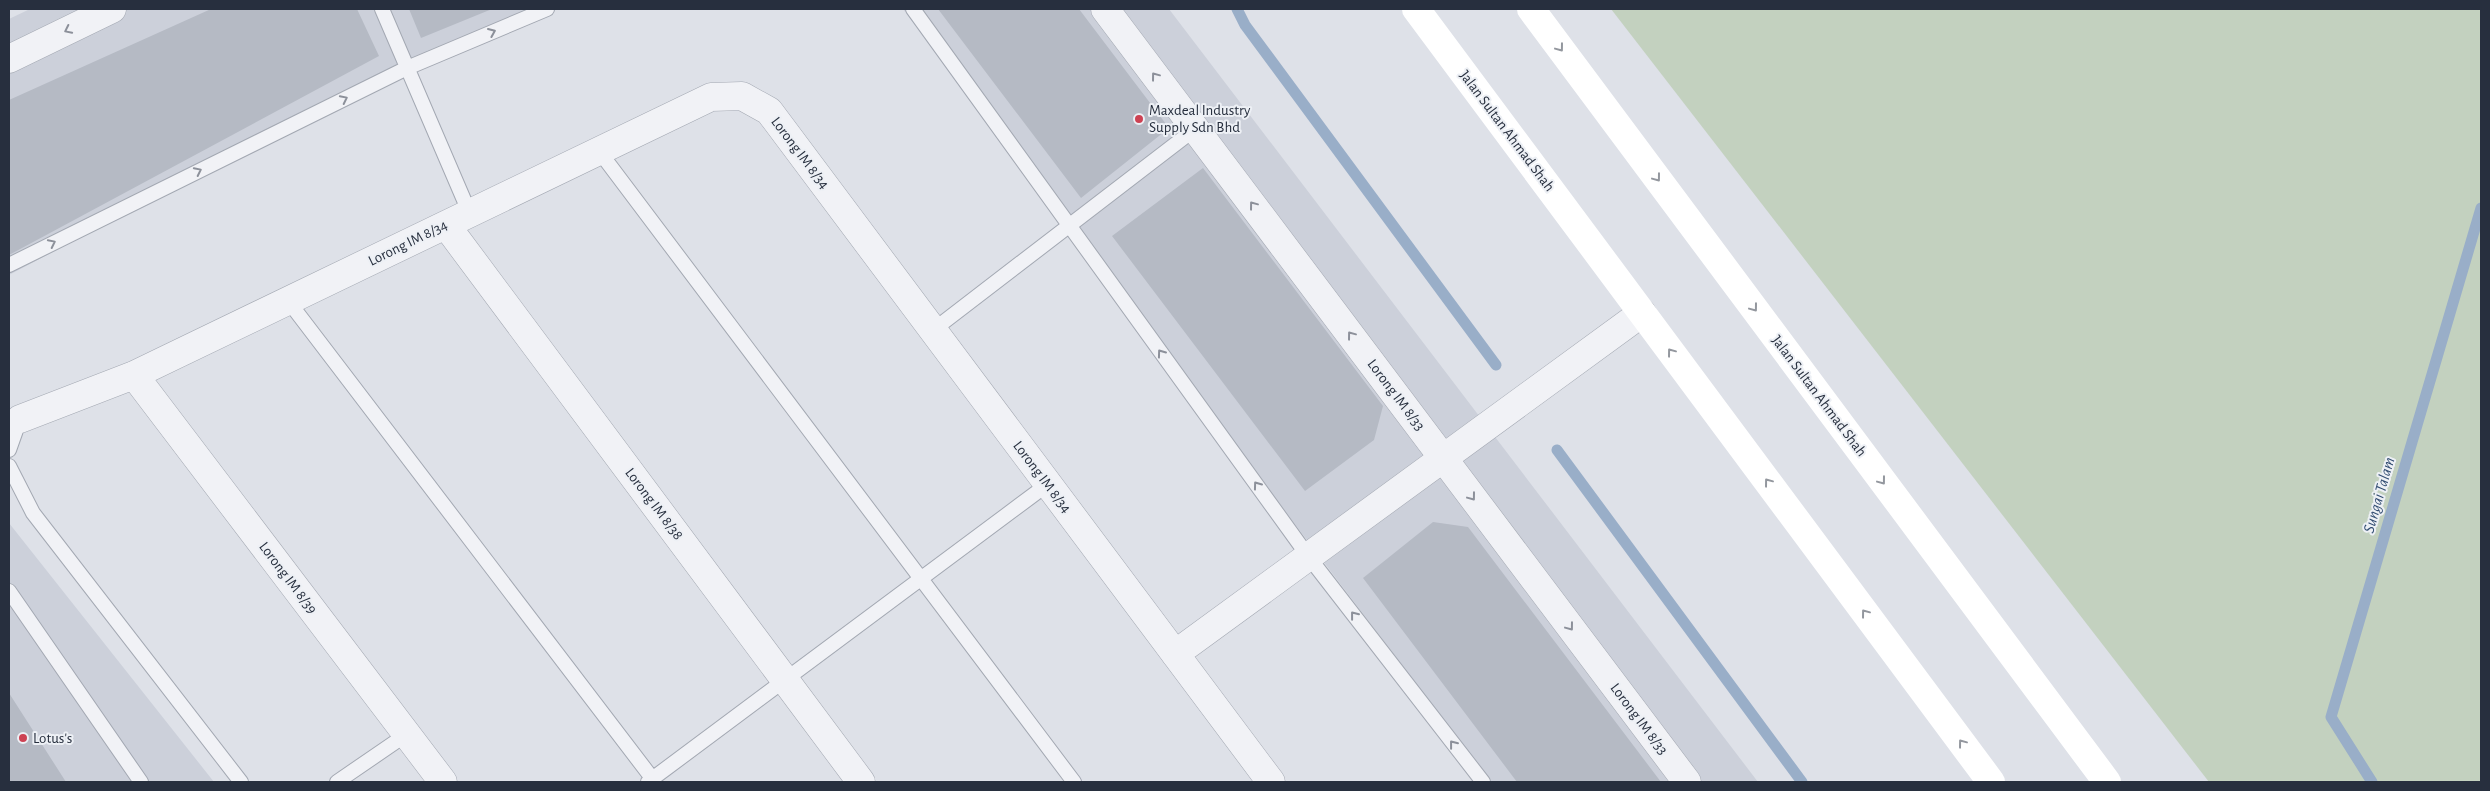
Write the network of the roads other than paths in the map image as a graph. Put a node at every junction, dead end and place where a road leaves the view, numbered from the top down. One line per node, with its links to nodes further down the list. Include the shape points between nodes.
1 (112, 9): 8 (street, one-way to 8)
2 (382, 9): 9 (lane)
3 (547, 9): 9 (lane, one-way to 3)
4 (913, 9): 13 (lane)
5 (1105, 9): 10 (street, Lorong IM 8/33, one-way to 5)
6 (1416, 9): 16 (main road, Jalan Sultan Ahmad Shah)
7 (1531, 9): 41 (main road, Jalan Sultan Ahmad Shah, one-way to 41)
8 (9, 59)
9 (407, 68): 12 (lane); 14 (lane, one-way to 9)
10 (1195, 129): 13 (lane); 21 (street, Lorong IM 8/33, one-way to 10)
11 (599, 150): 12 (street, Lorong IM 8/34); 17 (street, Lorong IM 8/34, via 711,97 742,96 769,111); 25 (lane)
12 (458, 219): 15 (street, Lorong IM 8/34); 28 (street, Lorong IM 8/38)
13 (1069, 226): 17 (lane); 24 (lane, one-way to 13)
14 (9, 265)
15 (289, 302): 18 (street, Lorong IM 8/34); 30 (lane)
16 (1642, 313): 21 (street); 40 (main road, Jalan Sultan Ahmad Shah, one-way to 16)
17 (932, 331): 23 (street, Lorong IM 8/34)
18 (134, 375): 19 (street, Lorong IM 8/34); 29 (street, Lorong IM 8/39)
19 (14, 417): 20 (lane)
20 (9, 450)
21 (1443, 458): 24 (street); 39 (street, Lorong IM 8/33, one-way to 39)
22 (9, 466): 32 (lane, via 33,513)
23 (1048, 484): 25 (lane); 27 (street, Lorong IM 8/34)
24 (1308, 556): 27 (street); 38 (lane, one-way to 24)
25 (921, 579): 28 (lane); 36 (lane)
26 (9, 591): 31 (lane)
27 (1175, 654): 37 (street, Lorong IM 8/34)
28 (786, 680): 30 (lane); 35 (street, Lorong IM 8/38)
29 (407, 734): 33 (lane); 34 (street, Lorong IM 8/39)
30 (652, 781)
31 (141, 782)
32 (241, 782)
33 (337, 782)
34 (443, 782)
35 (861, 782)
36 (1074, 782)
37 (1271, 782)
38 (1483, 782)
39 (1687, 782)
40 (1991, 782)
41 (2107, 782)

